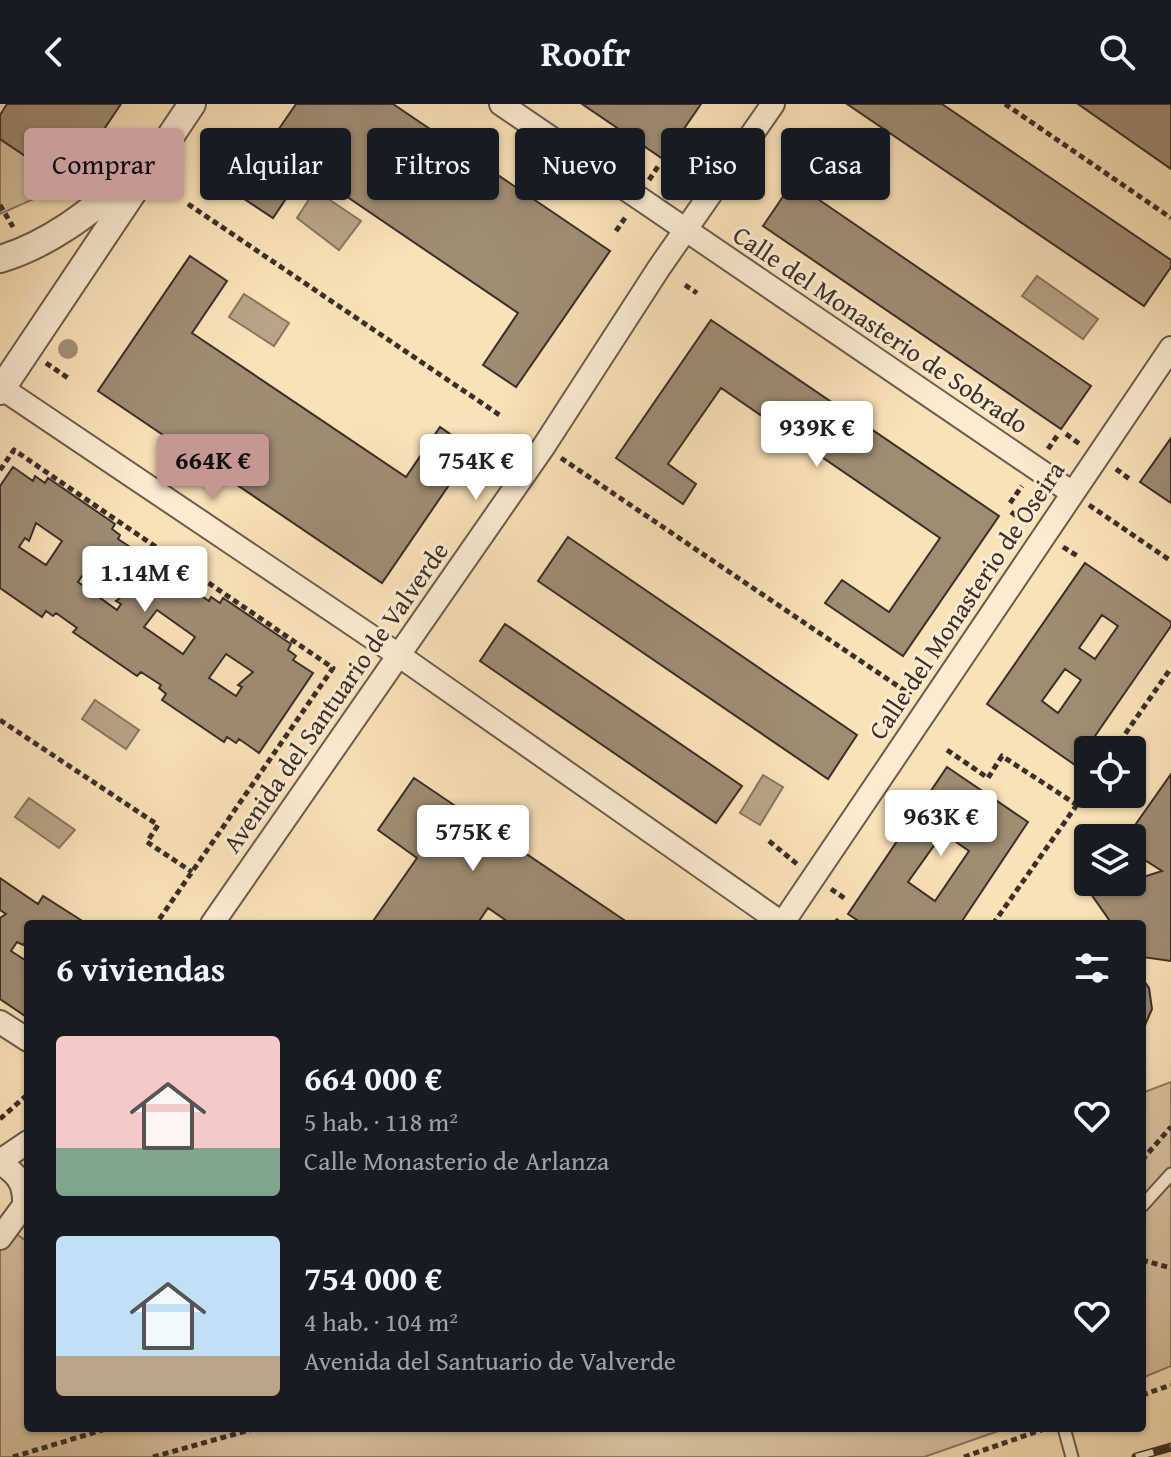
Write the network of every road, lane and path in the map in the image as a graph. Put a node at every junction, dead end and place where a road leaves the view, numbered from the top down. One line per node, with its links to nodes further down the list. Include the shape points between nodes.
1 (192, 104): 5 (street)
2 (501, 104): 12 (street, Calle del Monasterio de Sobrado)
3 (773, 104): 12 (street, Avenida del Santuario de Valverde)
4 (1005, 104): 10 (path)
5 (177, 128)
6 (103, 200): 13 (street, via 75,223)
7 (129, 200): 17 (street)
8 (188, 204): 18 (path)
9 (0, 205): 11 (path)
10 (1171, 218)
11 (13, 227)
12 (685, 229): 19 (street, Avenida del Santuario de Valverde); 21 (street, Calle del Monasterio de Sobrado)
13 (0, 259)
14 (685, 285): 15 (path)
15 (697, 293)
16 (1171, 348): 21 (street, Calle del Monasterio de Oseira)
17 (1, 389): 23 (street, Calle del Monasterio de Oseira)
18 (501, 416)
19 (544, 446): 23 (street, Avenida del Santuario de Valverde); 25 (path)
20 (0, 470): 31 (path, via 14,450 333,668)
21 (1071, 492): 22 (path); 25 (street, Calle del Monasterio de Oseira)
22 (1171, 561)
23 (397, 654): 34 (street, Avenida del Santuario de Valverde); 35 (street, Calle del Monasterio de Oseira)
24 (1171, 668): 27 (path)
25 (928, 706): 36 (street, Calle del Monasterio de Oseira)
26 (0, 720): 31 (path, via 158,825 147,842)
27 (1124, 736)
28 (947, 750): 29 (path, via 988,778 1002,756)
29 (1074, 803)
30 (1075, 808): 38 (path)
31 (192, 872): 33 (path)
32 (841, 916): 37 (path)
33 (159, 920)
34 (215, 920)
35 (776, 920)
36 (785, 920)
37 (838, 920)
38 (996, 920)
39 (0, 1022): 40 (street)
40 (24, 1037)
41 (24, 1098): 42 (path)
42 (0, 1119)
43 (1171, 1127): 45 (path)
44 (24, 1145): 46 (street)
45 (1146, 1155)
46 (0, 1162): 48 (street)
47 (1171, 1174): 49 (lane)
48 (24, 1186)
49 (1146, 1202)
50 (24, 1205): 51 (street)
51 (0, 1238)
52 (1146, 1261): 53 (path)
53 (1171, 1268)
54 (1171, 1385): 55 (path)
55 (1146, 1394)
56 (96, 1432): 60 (path)
57 (243, 1432): 61 (path)
58 (1036, 1432): 62 (path)
59 (1065, 1432): 63 (lane)
60 (13, 1457)
61 (153, 1457)
62 (964, 1457)
63 (1072, 1457)

